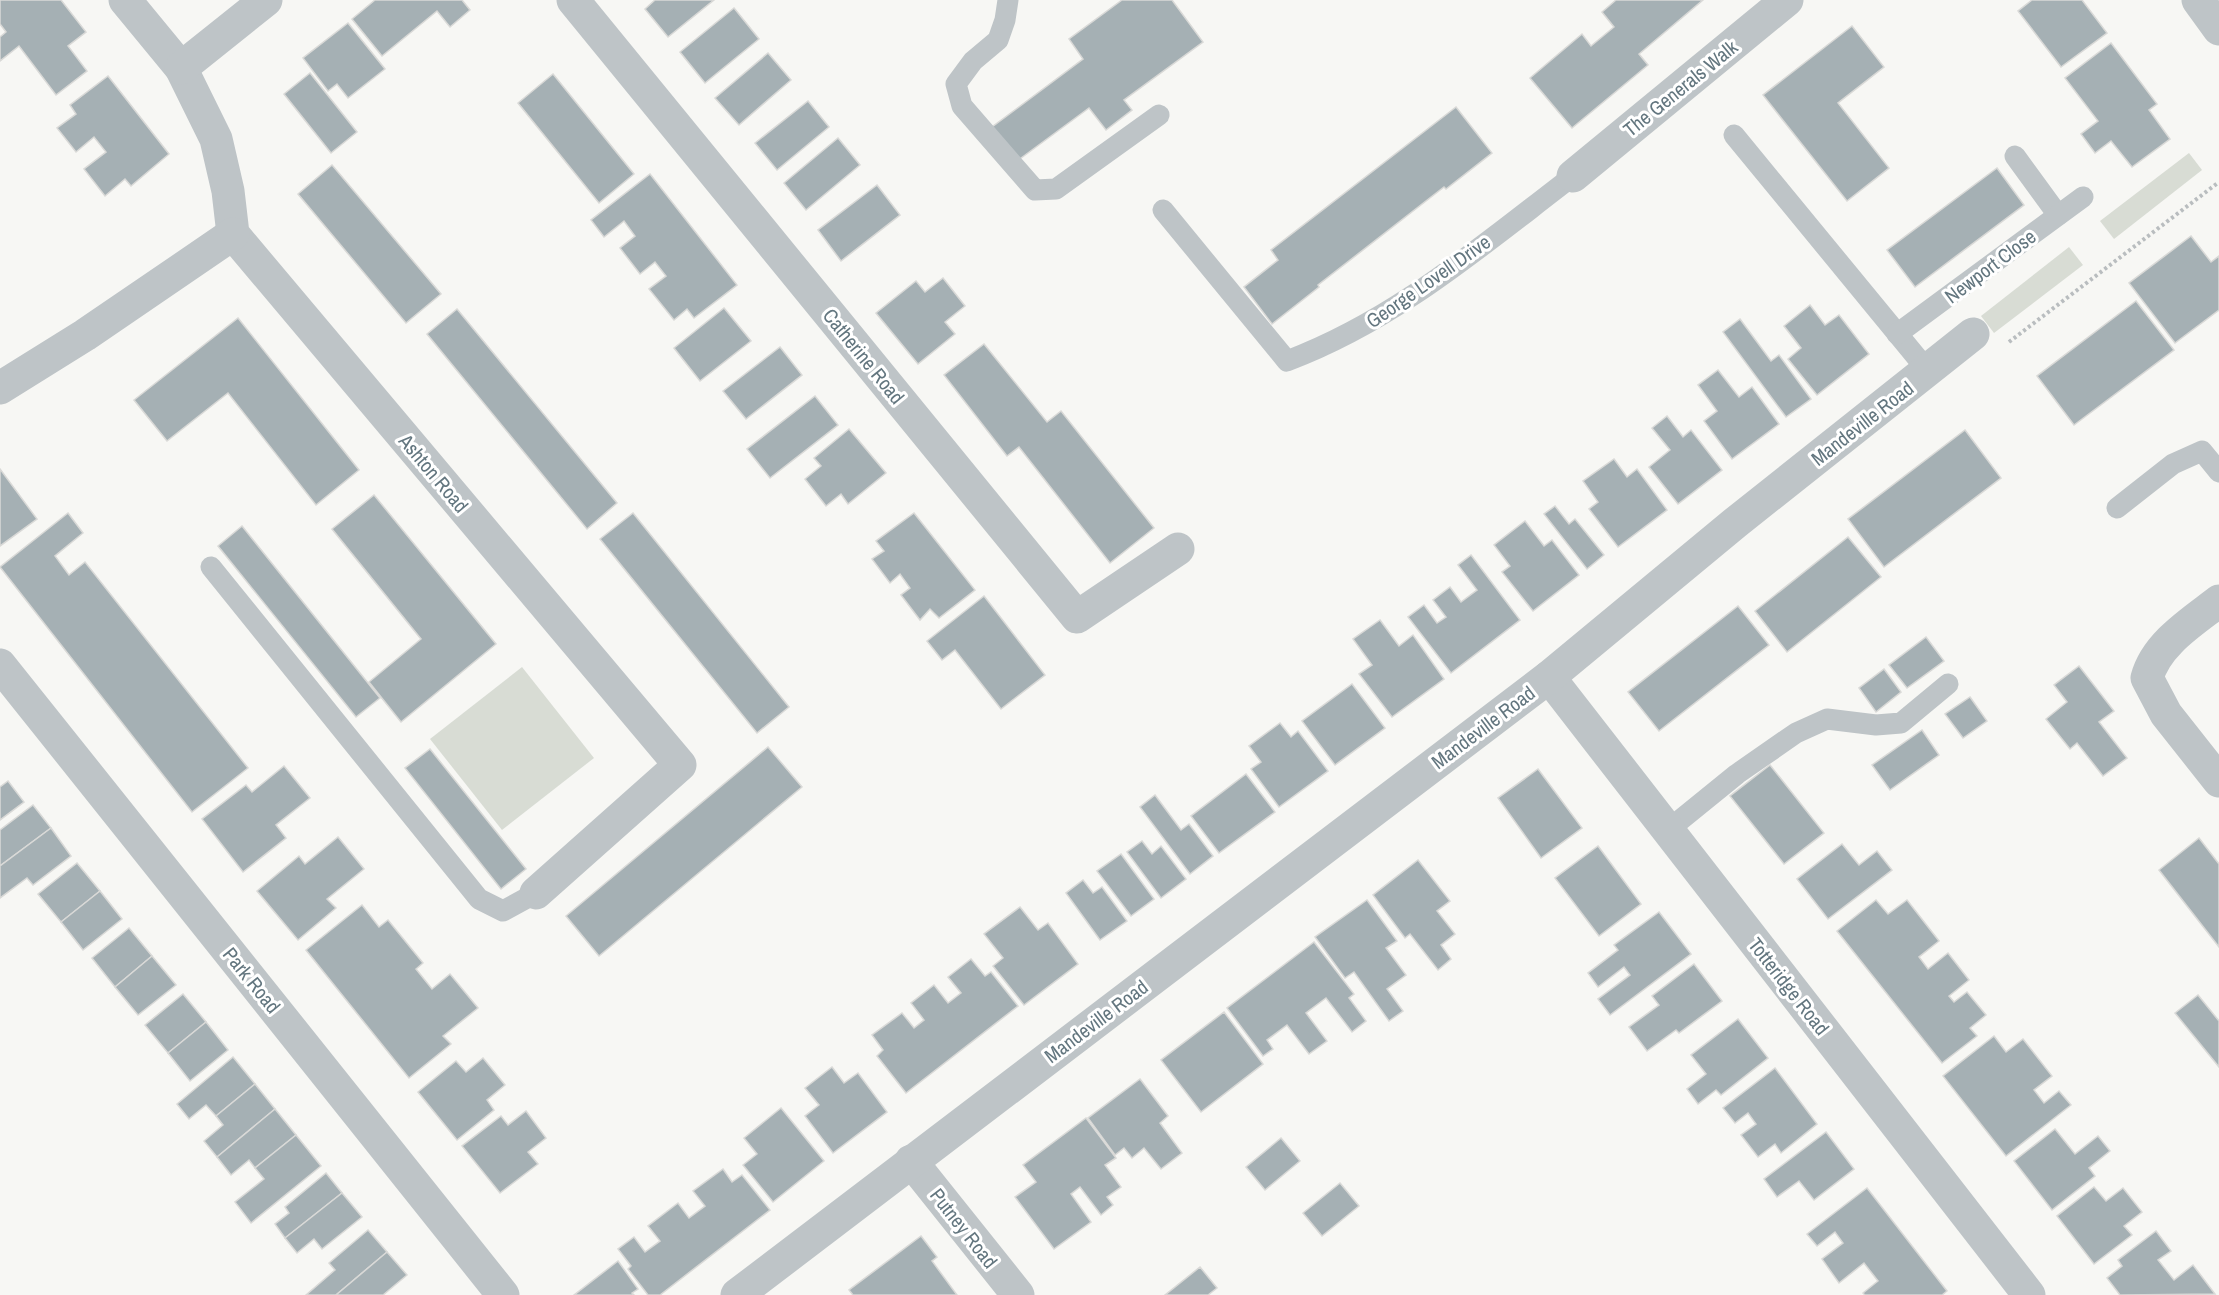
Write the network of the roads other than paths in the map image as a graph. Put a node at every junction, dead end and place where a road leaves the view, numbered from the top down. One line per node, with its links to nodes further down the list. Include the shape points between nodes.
1 (125, 0): 8 (street)
2 (266, 0): 8 (street)
3 (573, 0): 23 (street, Catherine Road, via 1077,617)
4 (1008, 0): 9 (lane, via 998,40 956,84 962,106 1035,190 1056,189)
5 (1787, 0): 12 (street, The Generals Walk)
6 (2198, 0): 7 (street)
7 (2219, 29)
8 (181, 68): 16 (street, via 216,139)
9 (1159, 116)
10 (1734, 135): 17 (lane)
11 (2015, 156): 15 (lane)
12 (1573, 176): 14 (lane, George Lovell Drive, via 1419,293 1363,327 1287,361)
13 (2083, 197): 15 (lane, Newport Close)
14 (1163, 210)
15 (2058, 215): 17 (lane, Newport Close)
16 (233, 234): 20 (street); 31 (street, Ashton Road, via 680,765)
17 (1897, 334): 19 (lane)
18 (1973, 334): 19 (street, Mandeville Road)
19 (1928, 371): 27 (street, Mandeville Road)
20 (0, 388)
21 (2219, 472): 22 (lane, via 2202,451 2173,464)
22 (2117, 508)
23 (1178, 549)
24 (211, 567): 31 (lane, via 479,899 503,911)
25 (2219, 601): 29 (street, via 2173,638 2151,662 2147,678 2166,714)
26 (0, 665): 33 (street, Park Road)
27 (1549, 677): 30 (street, Totteridge Road); 32 (street, Mandeville Road)
28 (1948, 684): 30 (lane, via 1901,723 1876,725 1827,719 1796,733)
29 (2219, 781)
30 (1668, 830): 36 (street, Totteridge Road)
31 (536, 893)
32 (911, 1161): 34 (street, Mandeville Road); 35 (street, Putney Road)
33 (503, 1295)
34 (737, 1295)
35 (1018, 1295)
36 (2029, 1295)

